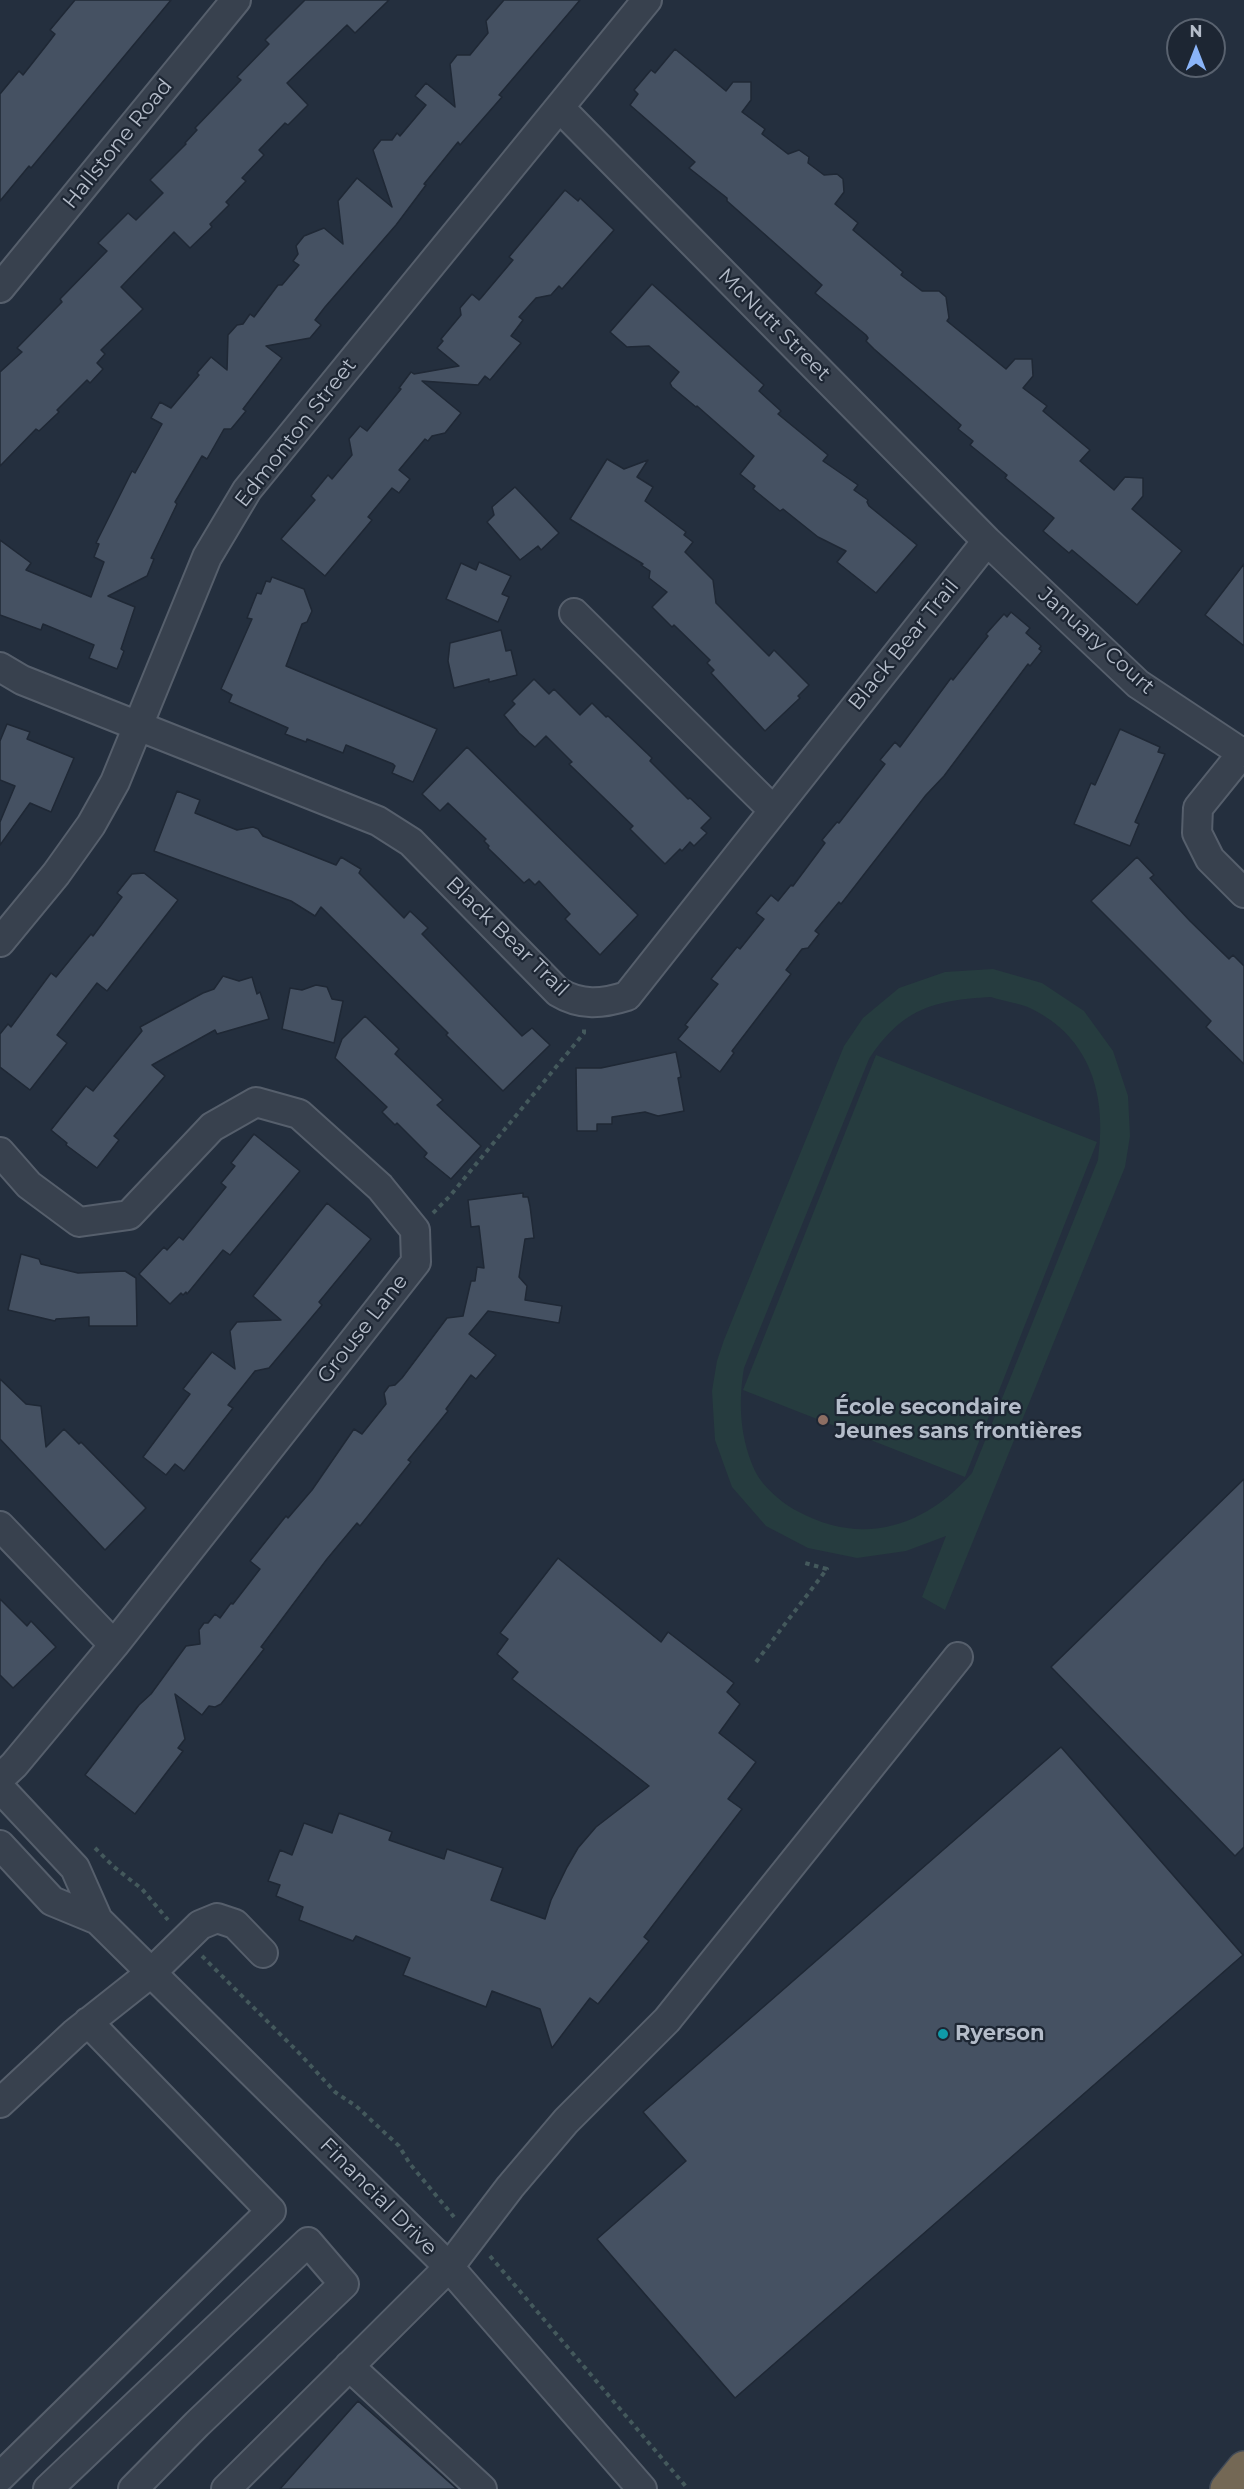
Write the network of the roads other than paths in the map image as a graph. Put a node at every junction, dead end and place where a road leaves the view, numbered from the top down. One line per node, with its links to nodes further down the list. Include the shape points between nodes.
1 (236, 0): 4 (street, Hallstone Road)
2 (647, 0): 3 (street, Edmonton Street)
3 (561, 108): 5 (street, McNutt Street); 8 (street, Edmonton Street, via 247,490 207,557)
4 (0, 288)
5 (987, 541): 9 (street, January Court, via 1138,684); 10 (street, Black Bear Trail)
6 (574, 612): 10 (street)
7 (0, 667): 8 (street, Black Bear Trail, via 22,680)
8 (137, 726): 10 (street, Black Bear Trail, via 378,821 411,843 558,992 585,1002 605,1003 627,996); 12 (street, Edmonton Street, via 115,782 91,825)
9 (1243, 752): 11 (street, via 1198,808 1197,833 1210,859)
10 (773, 810)
11 (1244, 893)
12 (0, 942)
13 (0, 1152): 15 (street, Grouse Lane, via 29,1185 79,1222 129,1215 213,1127 256,1102 299,1114 380,1187 415,1230 416,1262)
14 (0, 1526): 15 (street)
15 (114, 1645): 17 (street, Grouse Lane)
16 (958, 1657): 25 (street, via 667,2020 566,2121)
17 (0, 1778)
18 (0, 1788): 20 (street, Financial Drive, via 75,1868)
19 (0, 1845): 20 (street, Financial Drive, via 52,1901)
20 (98, 1920): 22 (street, Financial Drive)
21 (263, 1953): 22 (street, via 235,1924 217,1918 200,1925)
22 (152, 1972): 23 (street); 25 (street, Financial Drive)
23 (88, 2022): 24 (street); 28 (street, via 272,2211)
24 (0, 2103)
25 (450, 2267): 26 (street); 33 (street, Financial Drive)
26 (349, 2366): 31 (street); 32 (street)
27 (1244, 2468): 34 (highway)
28 (0, 2477)
29 (48, 2489): 30 (street, via 308,2242 344,2284)
30 (133, 2489)
31 (226, 2489)
32 (482, 2489)
33 (642, 2489)
34 (1227, 2489)

